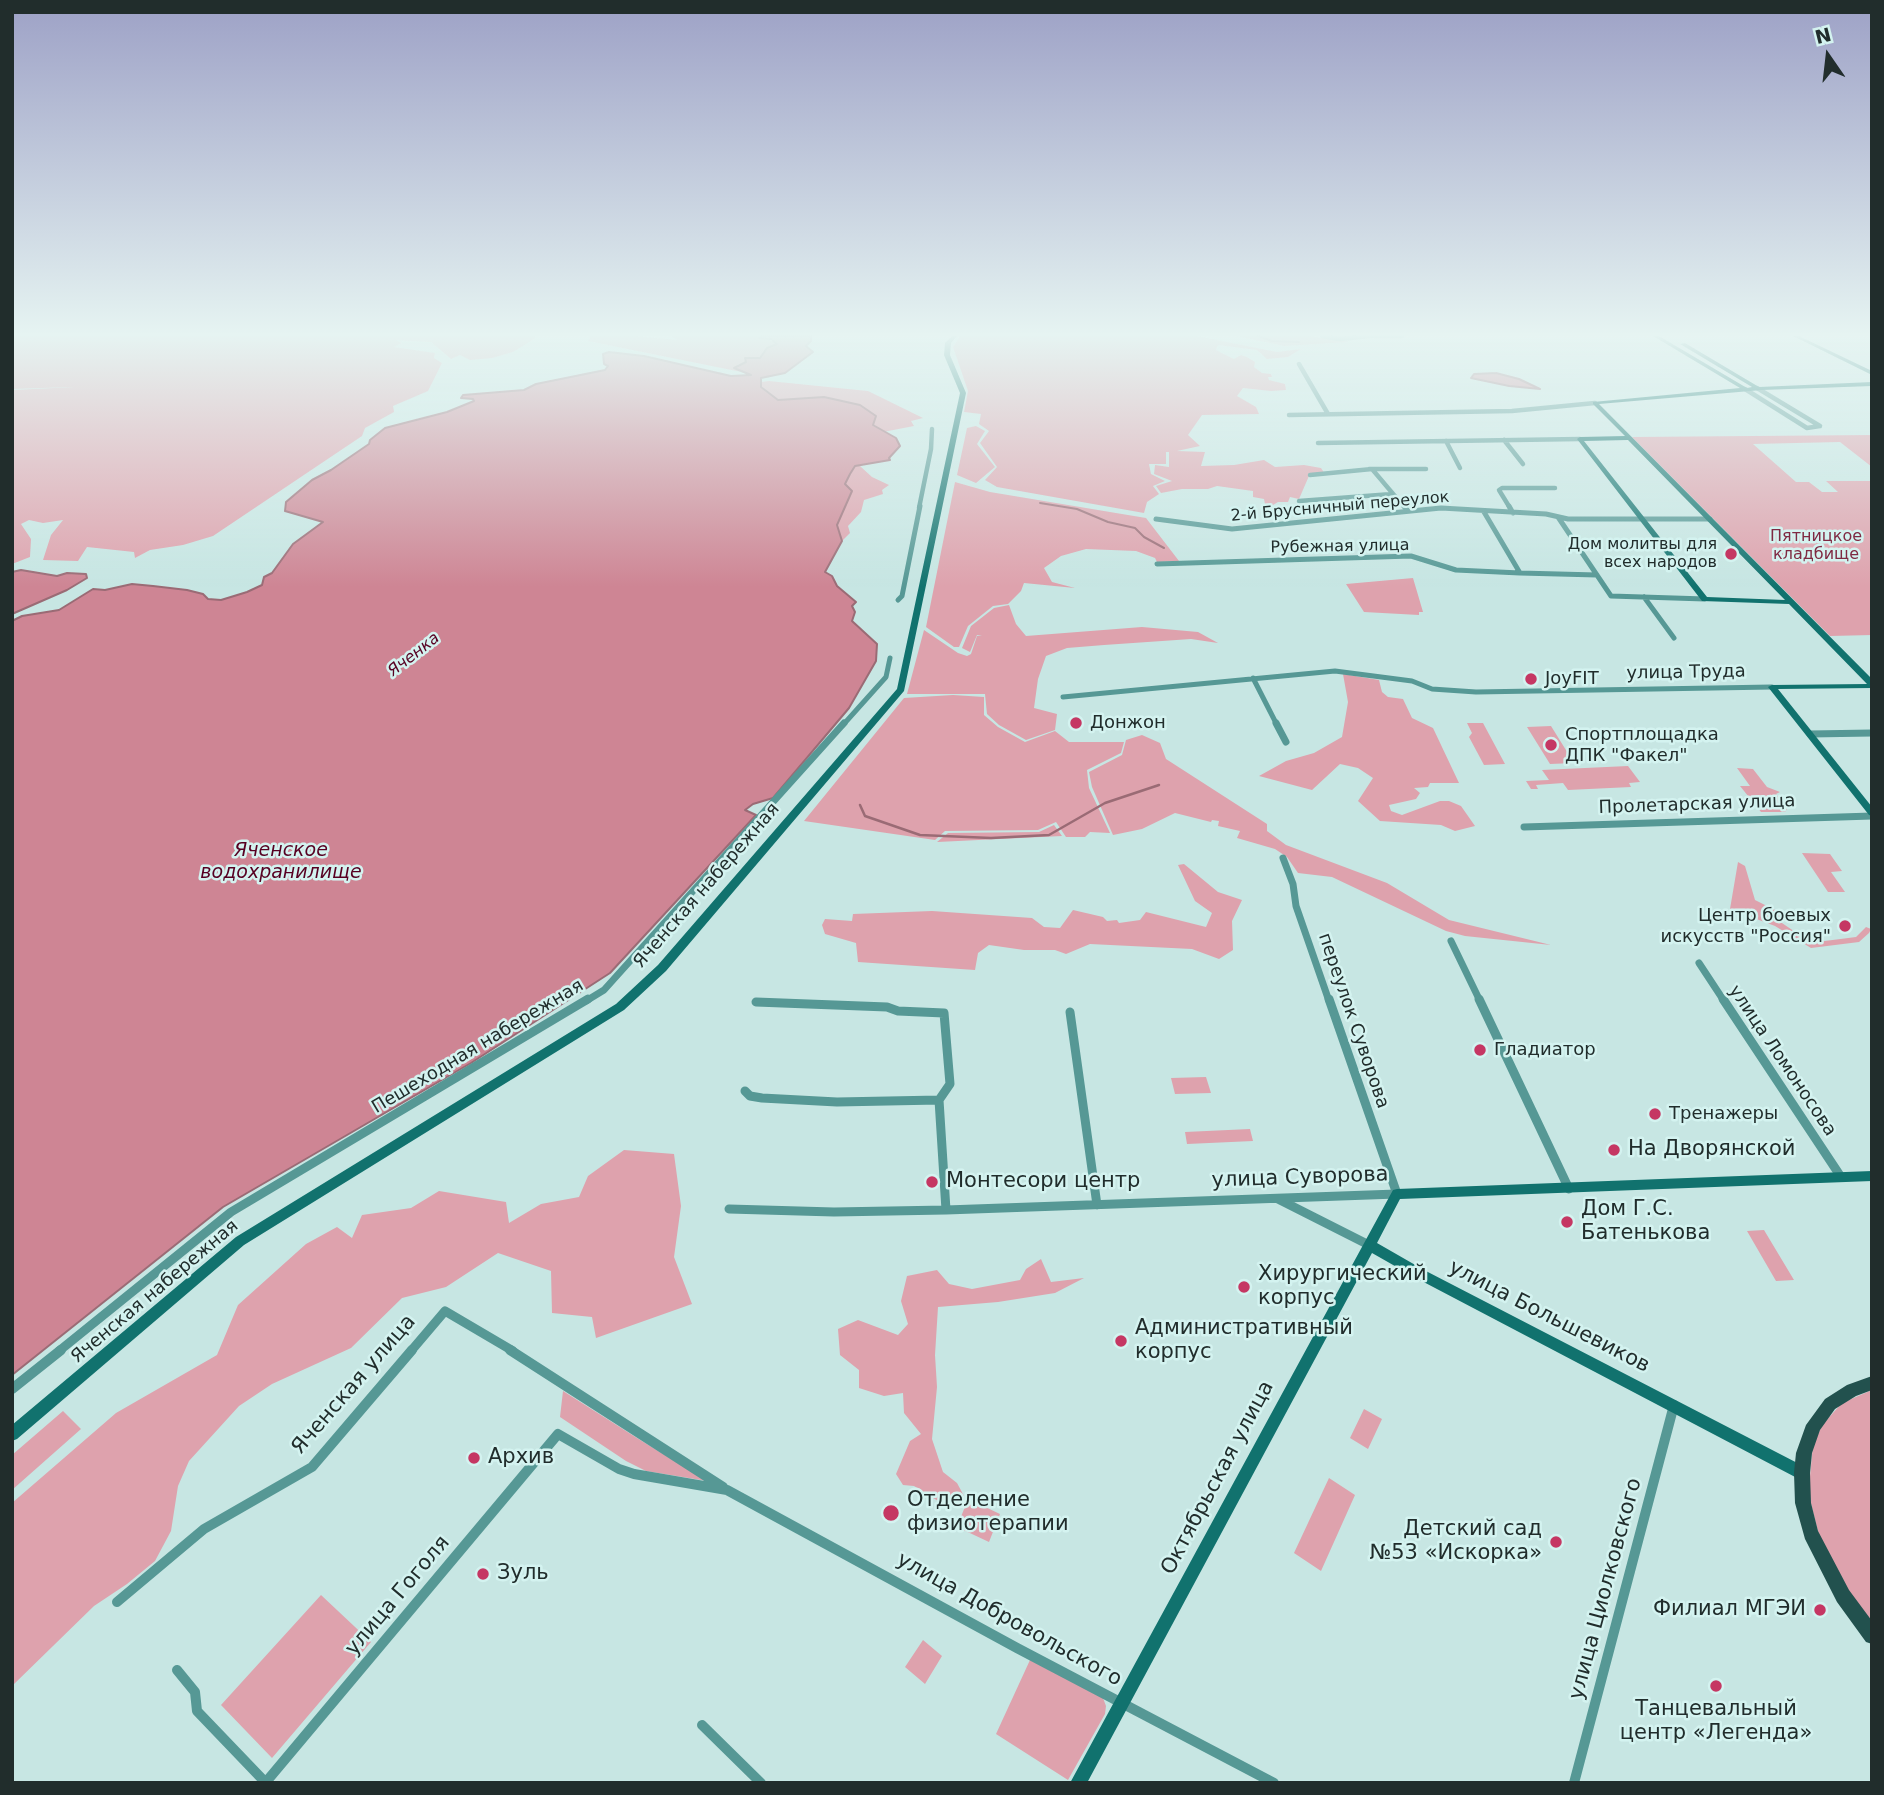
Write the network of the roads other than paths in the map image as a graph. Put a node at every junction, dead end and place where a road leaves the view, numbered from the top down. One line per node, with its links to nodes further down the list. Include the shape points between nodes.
1 (957, 420): 65 (street, Яченская набережная, via 901,689 662,968 620,1007 240,1241)
2 (1611, 420): 6 (street)
3 (1794, 420): 4 (street, via 1807,428 1820,426)
4 (1810, 420)
5 (932, 429): 32 (street)
6 (1629, 438): 7 (street); 26 (street)
7 (1580, 439): 8 (street); 25 (street)
8 (1504, 440): 9 (street); 11 (street)
9 (1446, 441): 10 (street); 12 (street)
10 (1318, 443)
11 (1523, 464)
12 (1460, 468)
13 (1322, 469): 14 (street)
14 (1373, 469): 15 (street); 16 (street); 18 (street)
15 (1426, 469)
16 (1310, 475)
17 (1555, 488): 22 (street, via 1502,488 1499,490)
18 (1392, 494): 19 (street); 20 (street)
19 (1299, 501)
20 (1408, 511): 21 (street, 2-й Брусничный переулок); 24 (street, 2-й Брусничный переулок, via 1232,529)
21 (1485, 512): 22 (street, 2-й Брусничный переулок); 28 (street)
22 (1513, 513): 23 (street, 2-й Брусничный переулок)
23 (1558, 517): 25 (street, 2-й Брусничный переулок); 29 (street)
24 (1156, 519)
25 (1643, 519): 26 (street, 2-й Брусничный переулок); 31 (street)
26 (1710, 519): 33 (street)
27 (1157, 564): 28 (street, Рубежная улица, via 1411,556 1456,570)
28 (1520, 573): 29 (street, Рубежная улица)
29 (1597, 575): 30 (street, via 1611,596)
30 (1644, 597): 31 (street); 34 (street)
31 (1705, 599): 33 (street)
32 (898, 600)
33 (1791, 602): 37 (street)
34 (1674, 638)
35 (890, 658): 63 (street, Пешеходная набережная, via 886,677 604,990 231,1212)
36 (1253, 678): 38 (street, улица Труда, via 1335,671 1476,692); 39 (street, улица Труда); 42 (street)
37 (1872, 685): 38 (street, улица Труда)
38 (1772, 687): 41 (street)
39 (1063, 697)
40 (1872, 733): 41 (street)
41 (1810, 734): 43 (street)
42 (1286, 742)
43 (1872, 814): 44 (street, Пролетарская улица)
44 (1524, 827)
45 (1283, 859): 55 (street, переулок Суворова)
46 (1451, 941): 54 (street)
47 (1699, 963): 53 (street, улица Ломоносова)
48 (756, 1002): 51 (street, via 944,1013 950,1083)
49 (1070, 1012): 57 (street)
50 (745, 1091): 51 (street, via 762,1098 825,1101)
51 (939, 1100): 59 (street)
52 (1872, 1176): 53 (street, улица Суворова)
53 (1841, 1177): 54 (street, улица Суворова)
54 (1569, 1189): 55 (street, улица Суворова)
55 (1397, 1194): 56 (street, улица Суворова); 60 (street, Октябрьская улица)
56 (1278, 1199): 57 (street, улица Суворова); 60 (street, улица Большевиков)
57 (1097, 1205): 59 (street, улица Суворова)
58 (729, 1209): 59 (street, улица Суворова)
59 (946, 1210)
60 (1369, 1245): 64 (street, улица Большевиков); 72 (street, Октябрьская улица)
61 (445, 1311): 68 (street, улица Добровольского); 69 (street, Яченская улица, via 312,1467 204,1529)
62 (1872, 1383): 67 (main road, via 1830,1404 1814,1425)
63 (12, 1389)
64 (1675, 1404): 67 (street, улица Большевиков); 78 (street, улица Циолковского)
65 (12, 1434)
66 (558, 1434): 68 (street, улица Добровольского, via 619,1469); 74 (street, улица Гоголя)
67 (1802, 1472): 70 (main road, via 1803,1503 1811,1533 1843,1597)
68 (727, 1489): 72 (street, улица Добровольского)
69 (117, 1602)
70 (1872, 1636)
71 (177, 1670): 74 (street, via 195,1692 197,1711)
72 (1122, 1704): 76 (street, Октябрьская улица); 77 (street, улица Добровольского)
73 (702, 1725): 75 (street)
74 (266, 1783)
75 (761, 1783)
76 (1078, 1783)
77 (1274, 1783)
78 (1574, 1783)

